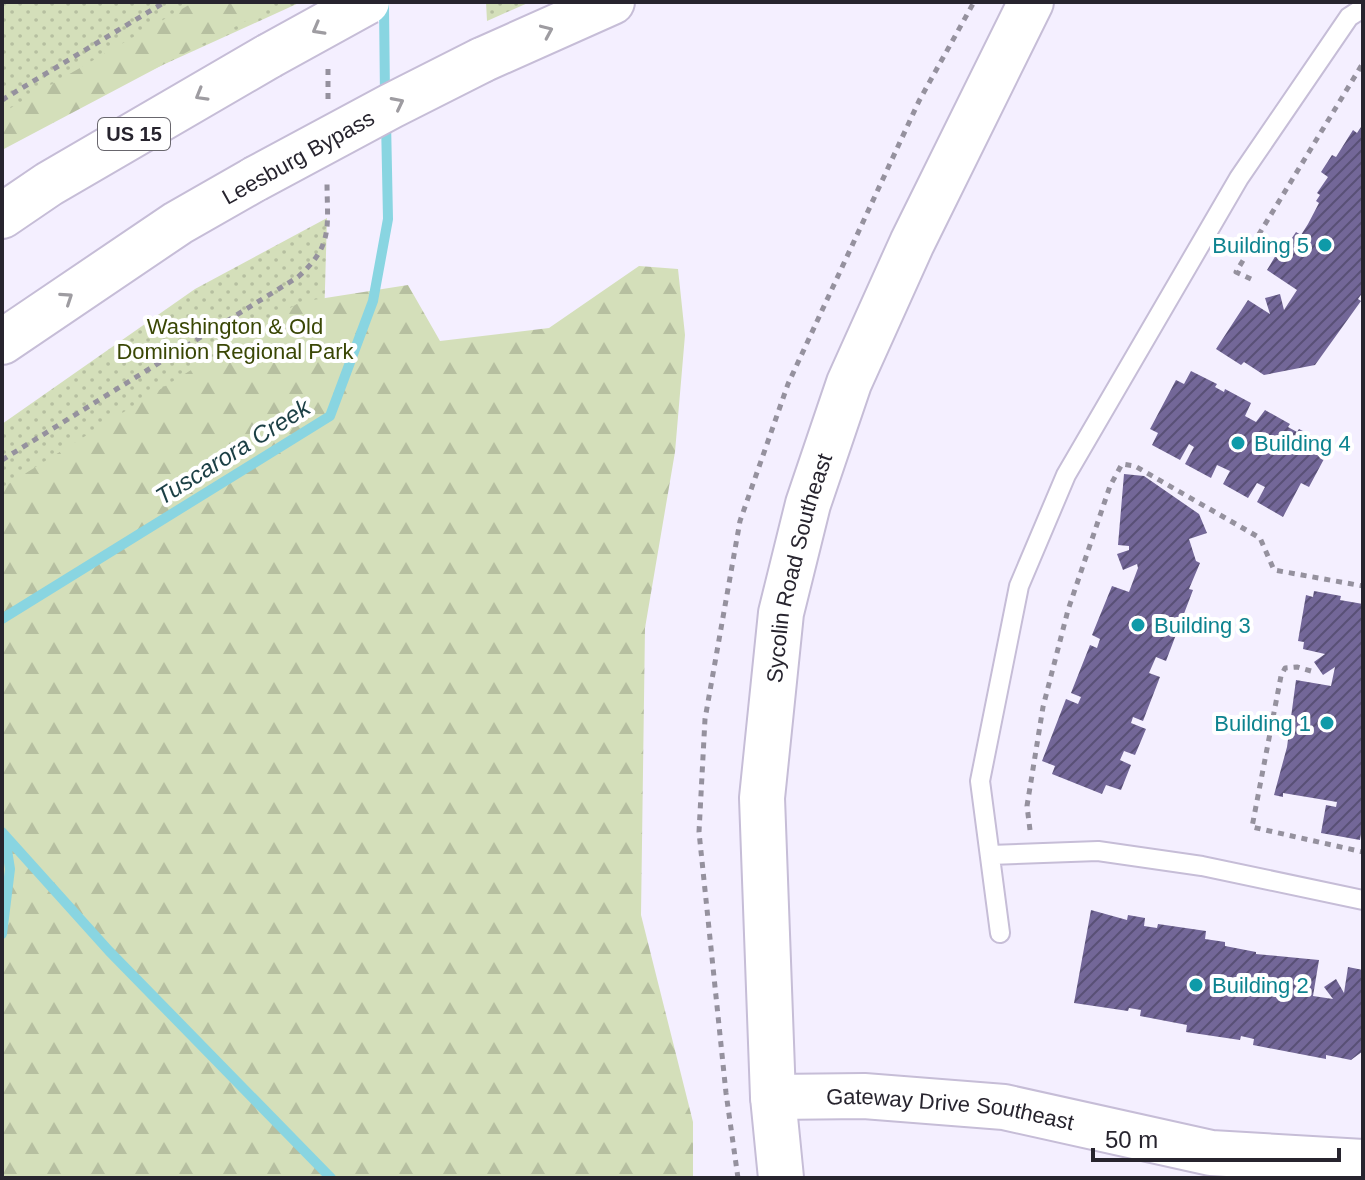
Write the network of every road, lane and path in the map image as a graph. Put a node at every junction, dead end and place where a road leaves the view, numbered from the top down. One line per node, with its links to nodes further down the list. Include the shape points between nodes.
1 (165, 2): 8 (path)
2 (367, 2): 11 (main road, US 15, one-way to 11, bridge)
3 (612, 2): 13 (main road, Leesburg Bypass, one-way to 3, bridge, via 178,223 255,179 482,60)
4 (1031, 2): 23 (main road, Sycolin Road Southeast, via 849,383 808,504 781,613 762,798)
5 (1363, 8): 19 (lane, via 1349,17 1239,178 1066,475 1019,586 980,781)
6 (328, 62): 9 (path)
7 (1363, 63): 12 (path, via 1236,272)
8 (2, 100)
9 (328, 107)
10 (327, 171): 14 (path, via 328,228 315,262 238,316)
11 (2, 216)
12 (1251, 279)
13 (2, 342)
14 (2, 460)
15 (1363, 586): 18 (path, via 1274,570 1260,538 1135,466 1122,464 1068,610 1043,707 1027,806)
16 (1311, 671): 17 (path, via 1285,668 1281,676 1252,827)
17 (1363, 852)
18 (1034, 853): 19 (lane); 20 (lane, via 1098,851 1202,866)
19 (990, 855): 21 (lane)
20 (1363, 900)
21 (1000, 933)
22 (726, 1093): 25 (path)
23 (773, 1097): 24 (main road, Gateway Drive Southeast, via 864,1096 978,1104 1211,1153); 26 (main road, Sycolin Road Southeast)
24 (1363, 1162)
25 (738, 1178)
26 (781, 1178)

